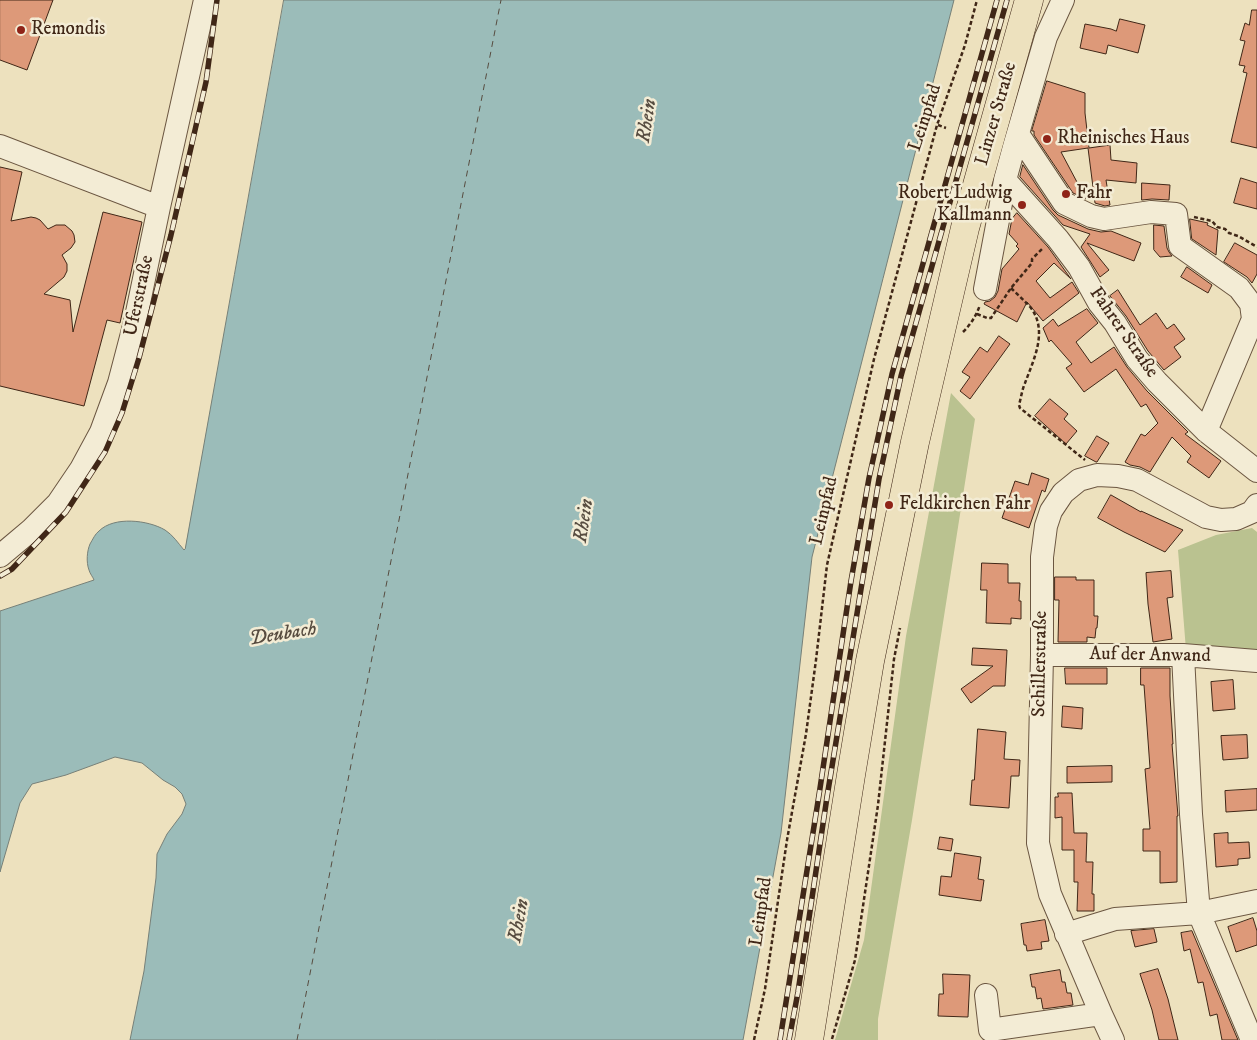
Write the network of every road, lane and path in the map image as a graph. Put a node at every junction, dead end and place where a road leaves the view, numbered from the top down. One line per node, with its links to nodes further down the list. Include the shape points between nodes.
1 (205, 0): 10 (street, Uferstraße)
2 (977, 0): 5 (path, Leinpfad)
3 (1029, 0): 33 (main road, Linzer Straße, via 965,228 915,442 870,661)
4 (1063, 0): 7 (street, Linzer Straße, via 1046,37)
5 (937, 125): 6 (path); 32 (path, Leinpfad, via 875,360 827,565 806,734)
6 (946, 128)
7 (1018, 134): 9 (street, Linzer Straße); 18 (street, via 1064,203 1104,219 1151,212 1176,214 1180,246 1239,288 1251,304 1253,319)
8 (0, 146): 10 (street)
9 (1005, 180): 12 (street, Fahrer Straße); 15 (street, Linzer Straße)
10 (159, 207): 22 (street, Uferstraße, via 135,322 119,383 101,432 58,503)
11 (1207, 221): 13 (path)
12 (1055, 235): 14 (path); 18 (street, Fahrer Straße, via 1138,359)
13 (1257, 247)
14 (1011, 288): 16 (path, via 991,318); 20 (path, via 1031,309 1039,334 1020,408)
15 (985, 289): 16 (path)
16 (976, 314): 17 (path)
17 (962, 333)
18 (1206, 431): 19 (street, Fahrer Straße)
19 (1257, 471)
20 (1102, 476): 21 (street, Schillerstraße, via 1138,480 1206,517 1221,520 1236,519 1252,512); 24 (street, Schillerstraße, via 1079,480 1063,492 1051,511 1042,557)
21 (1257, 505)
22 (0, 556)
23 (901, 624): 34 (path, via 854,960)
24 (1042, 655): 25 (street, Auf der Anwand); 29 (street, Schillerstraße, via 1038,843 1050,894)
25 (1183, 655): 26 (street, Auf der Anwand); 28 (street)
26 (1257, 661)
27 (1257, 901): 28 (street)
28 (1199, 913): 29 (street, via 1115,918); 36 (street)
29 (1066, 934): 31 (street, Schillerstraße)
30 (986, 995): 31 (street, via 990,1030)
31 (1101, 1014): 35 (street, Schillerstraße)
32 (754, 1040)
33 (809, 1040)
34 (831, 1040)
35 (1113, 1040)
36 (1252, 1040)

